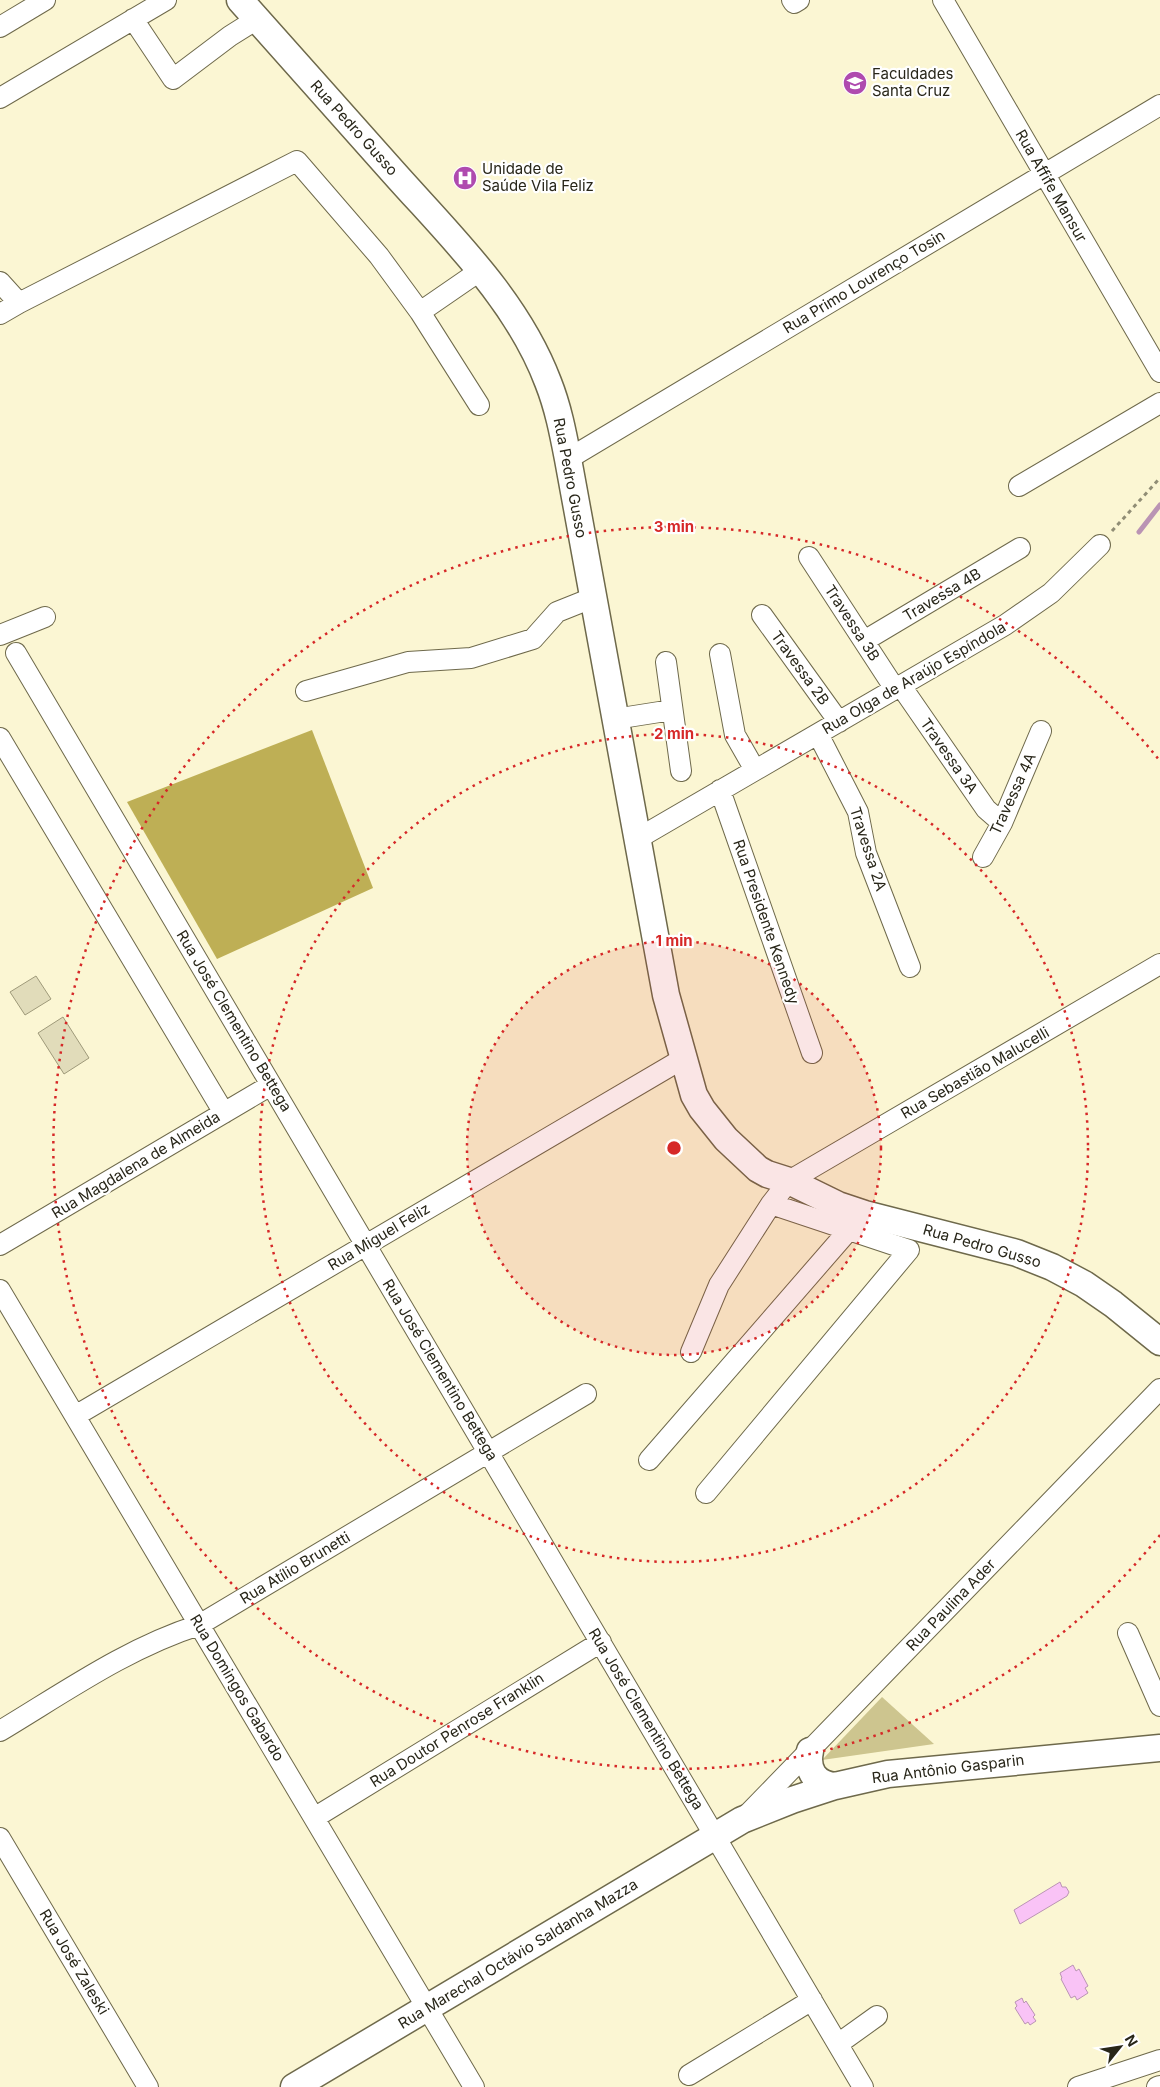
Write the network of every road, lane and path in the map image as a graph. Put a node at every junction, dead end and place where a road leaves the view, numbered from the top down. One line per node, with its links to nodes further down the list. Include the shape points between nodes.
1 (45, 0): 9 (street)
2 (166, 0): 7 (street)
3 (240, 0): 8 (main road, Rua Pedro Gusso)
4 (792, 0): 5 (street, via 794,3)
5 (799, 0)
6 (943, 0): 12 (street, Rua Affife Mansur)
7 (133, 19): 8 (street, via 173,79); 10 (street)
8 (257, 19): 13 (main road, Rua Pedro Gusso)
9 (0, 27)
10 (0, 98)
11 (1160, 106): 12 (street, Rua Primo Lourenço Tosin)
12 (1045, 174): 18 (street, Rua Affife Mansur); 21 (street, Rua Primo Lourenço Tosin)
13 (481, 270): 16 (street); 21 (main road, Rua Pedro Gusso, via 517,319 540,362 557,408)
14 (0, 282): 15 (street)
15 (20, 303): 16 (street, via 297,161 379,256); 17 (street)
16 (420, 312): 20 (street)
17 (0, 314)
18 (1160, 372)
19 (1160, 403): 23 (street)
20 (479, 405)
21 (568, 459): 27 (main road, Rua Pedro Gusso)
22 (1160, 478): 24 (path)
23 (1020, 486)
24 (1100, 545): 35 (street, Rua Olga de Araújo Espíndola, via 1069,577 1030,609)
25 (1020, 548): 31 (street, Travessa 4B)
26 (809, 557): 31 (street, Travessa 3B)
27 (592, 598): 36 (street, via 557,612 534,639 471,658 408,662); 38 (main road, Rua Pedro Gusso)
28 (762, 615): 39 (street, Travessa 2B)
29 (45, 617): 30 (street)
30 (0, 635)
31 (864, 641): 35 (street, Travessa 3B)
32 (16, 653): 53 (street, Rua José Clementino Bettega)
33 (720, 654): 43 (street, via 735,735)
34 (666, 662): 37 (street)
35 (898, 687): 39 (street, Rua Olga de Araújo Espíndola); 46 (street, Travessa 3A, via 986,809)
36 (306, 691)
37 (672, 710): 38 (street); 44 (street)
38 (615, 720): 47 (main road, Rua Pedro Gusso)
39 (839, 722): 41 (street, Rua Olga de Araújo Espíndola)
40 (1041, 731): 46 (street, Travessa 4A)
41 (818, 734): 43 (street, Rua Olga de Araújo Espíndola); 50 (street, Travessa 2A, via 858,812 866,853)
42 (0, 738): 54 (street)
43 (755, 770): 45 (street, Rua Olga de Araújo Espíndola)
44 (681, 771)
45 (720, 790): 47 (street, Rua Olga de Araújo Espíndola); 51 (street, Rua Presidente Kennedy)
46 (1002, 823): 48 (street, Travessa 4A)
47 (637, 839): 52 (main road, Rua Pedro Gusso, via 666,995)
48 (983, 857)
49 (1160, 964): 55 (street, Rua Sebastião Malucelli)
50 (910, 966)
51 (812, 1053)
52 (684, 1058): 55 (main road, Rua Pedro Gusso, via 725,1112); 60 (street, Rua Miguel Feliz)
53 (271, 1085): 54 (street, Rua Magdalena de Almeida); 60 (street, Rua José Clementino Bettega)
54 (224, 1113): 59 (street, Rua Magdalena de Almeida)
55 (789, 1181): 56 (street); 58 (main road, Rua Pedro Gusso)
56 (772, 1204): 57 (street); 63 (street, via 719,1285)
57 (848, 1231): 58 (street); 68 (street)
58 (913, 1239): 62 (main road, Rua Pedro Gusso, via 1017,1253 1052,1267 1114,1304); 69 (street)
59 (0, 1245)
60 (366, 1245): 66 (street, Rua Miguel Feliz); 67 (street, Rua José Clementino Bettega)
61 (0, 1290): 66 (street, Rua Domingos Gabardo)
62 (1160, 1342)
63 (691, 1352)
64 (1160, 1389): 76 (street, Rua Paulina Ader)
65 (586, 1394): 67 (street, Rua Atílio Brunetti)
66 (75, 1416): 70 (street, Rua Domingos Gabardo)
67 (488, 1452): 70 (street, Rua Atílio Brunetti); 72 (street, Rua José Clementino Bettega)
68 (649, 1460)
69 (706, 1493)
70 (199, 1625): 74 (street, Rua Atílio Brunetti, via 134,1651); 78 (street, Rua Domingos Gabardo)
71 (1128, 1633): 73 (street)
72 (601, 1642): 78 (street, Rua Doutor Penrose Franklin); 80 (street, Rua José Clementino Bettega)
73 (1160, 1706)
74 (0, 1731)
75 (1160, 1748): 77 (main road, Rua Antônio Gasparin, via 888,1774)
76 (810, 1751): 77 (main road, via 808,1760 813,1775 819,1781); 79 (street, Rua Paulina Ader)
77 (835, 1786): 79 (main road, Rua Antônio Gasparin)
78 (314, 1818): 83 (street, Rua Domingos Gabardo)
79 (742, 1820): 80 (main road, Rua Marechal Octávio Saldanha Mazza)
80 (715, 1837): 82 (street, Rua José Clementino Bettega); 83 (main road, Rua Marechal Octávio Saldanha Mazza)
81 (0, 1838): 88 (street, Rua José Zaleski)
82 (812, 2000): 85 (street, Rua José Clementino Bettega); 87 (street)
83 (427, 2008): 89 (main road, Rua Marechal Octávio Saldanha Mazza); 90 (street, Rua Domingos Gabardo)
84 (877, 2016): 85 (street)
85 (838, 2044): 91 (street, Rua José Clementino Bettega)
86 (1160, 2060): 92 (street)
87 (689, 2075)
88 (148, 2087)
89 (294, 2087)
90 (474, 2087)
91 (863, 2087)
92 (1078, 2087)

